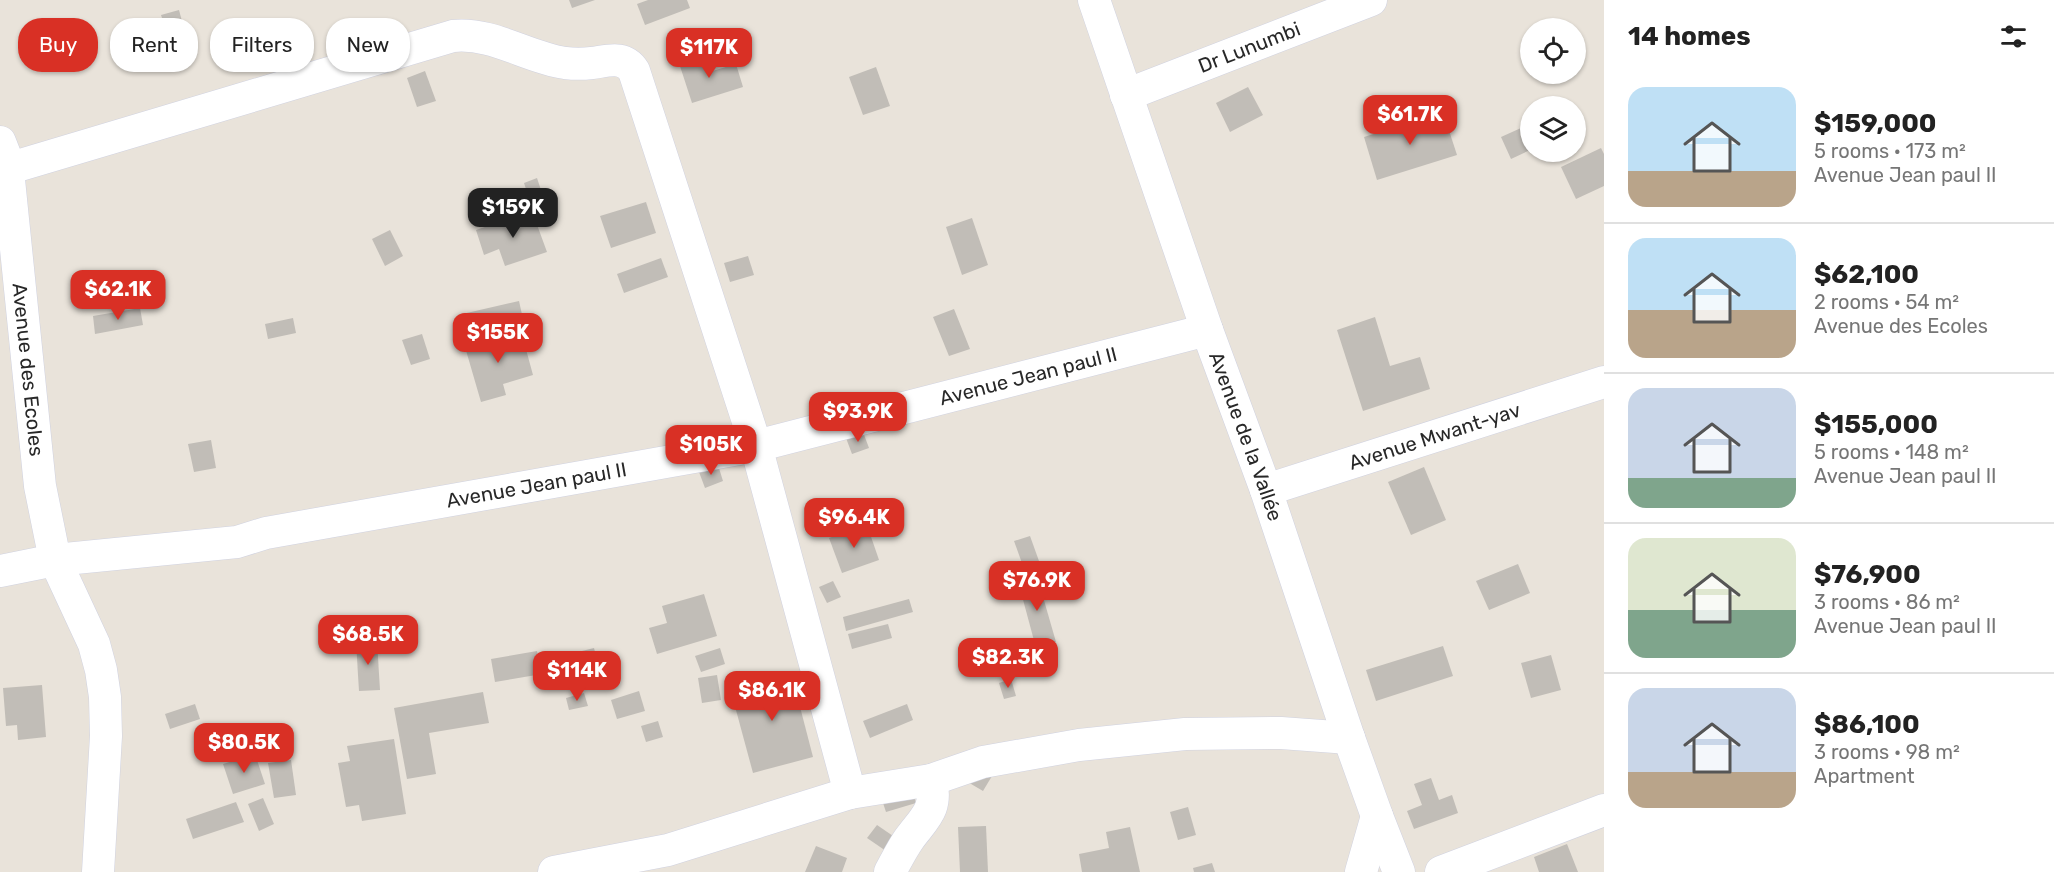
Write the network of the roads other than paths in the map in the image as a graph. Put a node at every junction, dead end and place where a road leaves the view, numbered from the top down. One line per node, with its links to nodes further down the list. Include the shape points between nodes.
1 (1094, 0): 3 (street, Avenue de la Vallée)
2 (1371, 0): 3 (street, Dr Lunumbi)
3 (1126, 95): 5 (street, Avenue de la Vallée)
4 (4, 156): 7 (street, via 453,36 487,37 549,60 570,63 622,60 633,71); 9 (street, Avenue des Ecoles, via 40,486)
5 (1207, 330): 7 (street, Avenue Jean paul II); 8 (street, Avenue de la Vallée)
6 (1604, 382): 8 (street, Avenue Mwant-yav)
7 (756, 446): 9 (street, Avenue Jean paul II, via 266,533 237,542); 13 (street)
8 (1266, 490): 11 (street, Avenue de la Vallée)
9 (55, 560): 10 (street, Avenue Jean paul II); 17 (street, Avenue des Ecoles, via 94,644 105,697)
10 (0, 571)
11 (1349, 738): 12 (street, via 1281,733 1173,735 1079,745 982,762); 15 (street, Avenue de la Vallée)
12 (931, 780): 13 (street); 19 (street, via 934,796 929,815)
13 (850, 793): 16 (street)
14 (1604, 810): 22 (street)
15 (1377, 816): 20 (street); 21 (street, Avenue de la Vallée)
16 (668, 861): 18 (street)
17 (99, 872)
18 (555, 872)
19 (890, 872)
20 (1361, 872)
21 (1399, 872)
22 (1441, 872)

